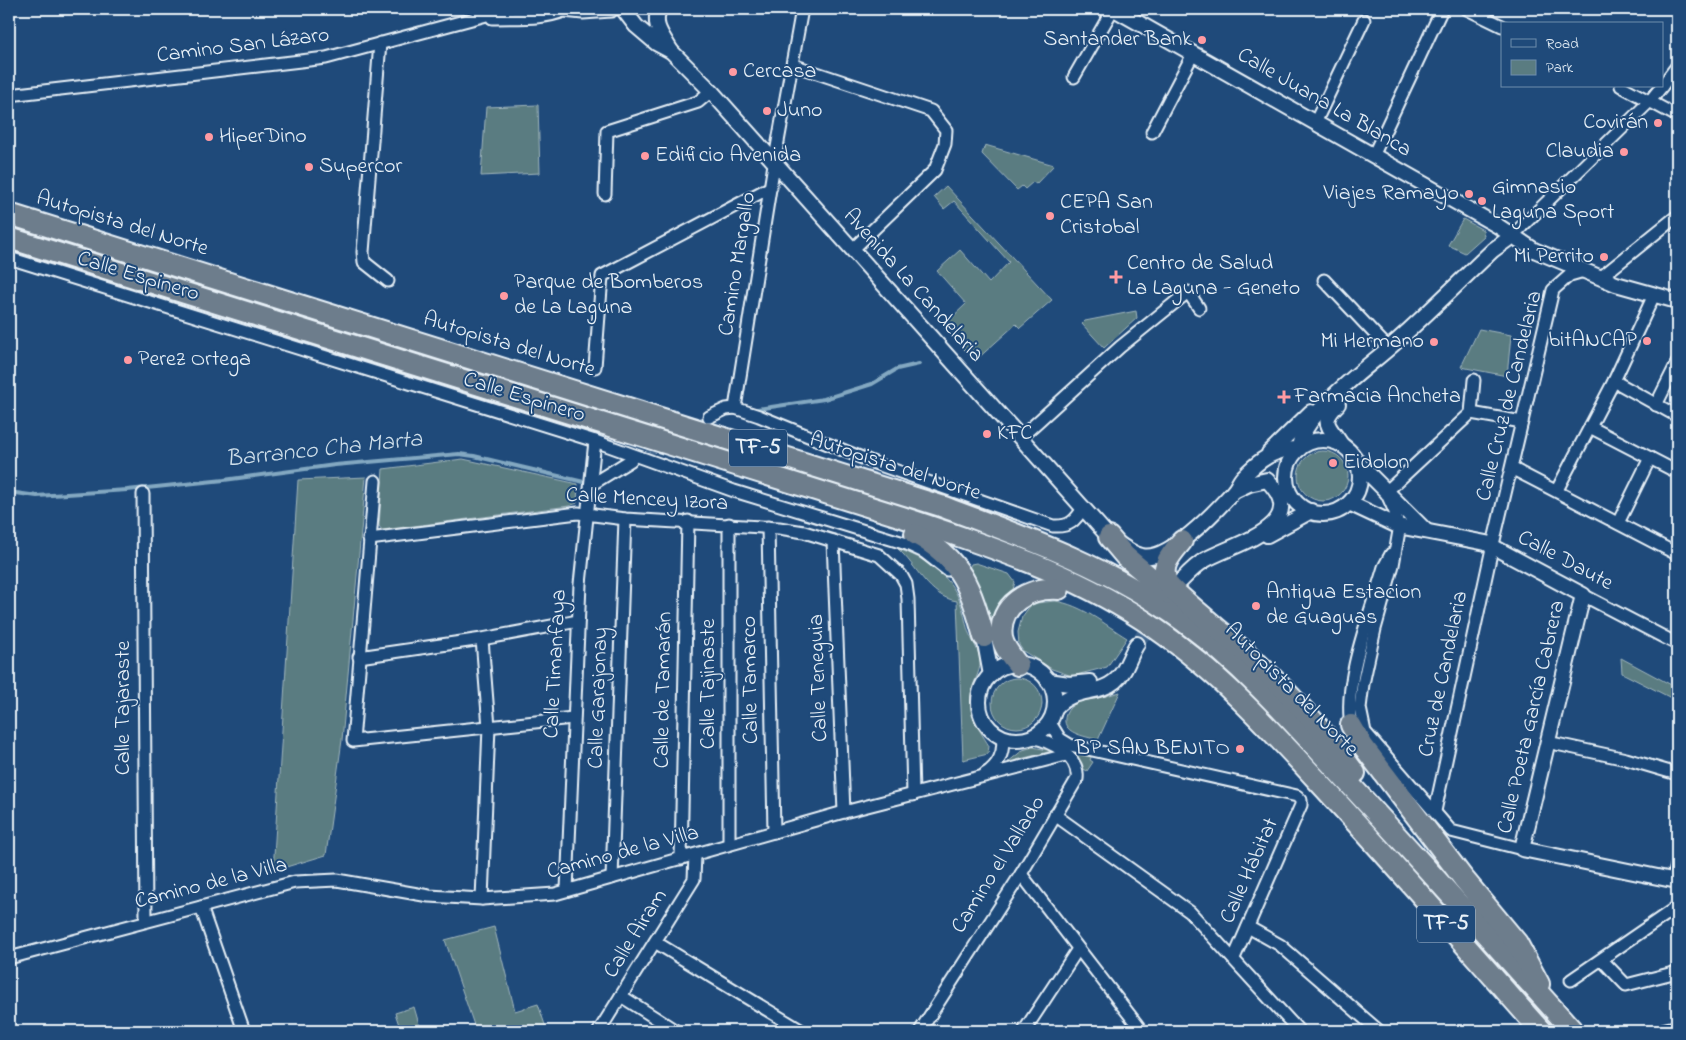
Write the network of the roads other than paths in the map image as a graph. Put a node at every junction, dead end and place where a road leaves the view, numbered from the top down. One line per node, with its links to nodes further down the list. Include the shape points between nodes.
1 (509, 9): 10 (street, Camino San Lázaro)
2 (565, 9): 3 (main road); 10 (street, Camino San Lázaro, via 543,17)
3 (611, 9)
4 (623, 9): 14 (street, Avenida La Candelaria, via 636,26)
5 (659, 9): 14 (street, via 657,26)
6 (802, 9): 16 (street, Camino Margallo)
7 (1114, 9): 15 (street, Calle Juana La Blanca); 18 (street)
8 (1442, 9): 28 (street)
9 (1467, 9): 12 (street)
10 (478, 18): 13 (street, Camino San Lázaro)
11 (1364, 20): 26 (street)
12 (1501, 26)
13 (380, 43): 23 (street, Camino San Lázaro, via 326,58); 41 (street, via 363,252 364,262)
14 (670, 51): 22 (street, Avenida La Candelaria)
15 (1194, 54): 26 (street, Calle Juana La Blanca); 27 (street)
16 (793, 65): 29 (street, Camino Margallo); 36 (street, via 931,111 946,130 936,170)
17 (1677, 66): 19 (street)
18 (1074, 77)
19 (1664, 83)
20 (1625, 88): 24 (street)
21 (1660, 88): 24 (street)
22 (710, 91): 29 (street, Avenida La Candelaria); 31 (street, via 698,102 607,131)
23 (9, 94)
24 (1650, 101): 25 (street); 34 (street)
25 (1677, 116)
26 (1315, 123): 28 (street, Calle Juana La Blanca)
27 (1152, 132)
28 (1373, 156): 34 (street, Calle Juana La Blanca)
29 (774, 164): 30 (street, Camino Margallo); 36 (street, Avenida La Candelaria)
30 (771, 187): 47 (street, via 602,276); 52 (street, Camino Margallo)
31 (605, 194)
32 (9, 214): 127 (highway, Autopista del Norte / TF-5, via 932,503 1061,552 1130,586 1206,639 1261,688)
33 (1677, 216): 39 (street)
34 (1511, 236): 38 (street, Calle Juana La Blanca, via 1534,250); 45 (street)
35 (9, 238): 70 (highway, Autopista del Norte / TF-5)
36 (852, 250): 58 (street, Avenida La Candelaria)
37 (9, 258): 59 (street, Calle Espinero)
38 (1584, 271): 39 (street, Calle Juana La Blanca); 56 (street, Calle Cruz de Candelaria, via 1570,275 1553,290)
39 (1600, 278): 42 (street, Calle Juana La Blanca)
40 (1324, 280): 45 (street)
41 (388, 281)
42 (1654, 295): 43 (street, Calle Juana La Blanca); 49 (street)
43 (1677, 301)
44 (1199, 308): 58 (street, via 1188,292 1120,347)
45 (1389, 348): 50 (street); 60 (street, via 1379,364 1328,414 1328,428)
46 (1677, 363): 51 (street)
47 (595, 367)
48 (1474, 380): 53 (street)
49 (1614, 381): 51 (street); 57 (street)
50 (1344, 385): 61 (street, via 1299,439); 62 (street, via 1331,392)
51 (1656, 405): 54 (street)
52 (735, 408): 55 (street); 77 (street, via 877,464 1053,526 1072,523)
53 (1471, 413): 56 (street); 74 (street)
54 (1677, 416)
55 (709, 417)
56 (1522, 422): 66 (street, Calle Cruz de Candelaria)
57 (1590, 427): 63 (street); 72 (street)
58 (1021, 437): 77 (street, Avenida La Candelaria)
59 (595, 441): 69 (street, Calle Timanfaya); 101 (street, Calle Espinero, via 924,552 943,565 956,580)
60 (1341, 444): 61 (street, via 1315,440); 65 (street)
61 (1299, 449): 62 (street, via 1287,448); 71 (street, via 1288,465)
62 (1265, 456): 73 (street, via 1243,477)
63 (1650, 458): 67 (street); 82 (street)
64 (631, 460): 69 (street)
65 (1357, 462): 74 (street); 76 (street, via 1359,487)
66 (1513, 469): 72 (street); 93 (street, Calle Cruz de Candelaria)
67 (1677, 472)
68 (375, 481): 90 (street)
69 (592, 484): 79 (street, Calle Timanfaya)
70 (814, 489): 87 (highway, via 845,512); 123 (highway, Autopista del Norte / TF-5, via 999,549 1085,586 1141,618 1172,639 1250,707)
71 (1286, 490): 73 (street, via 1267,480); 78 (street, via 1298,504); 89 (street, via 1281,513 1275,522)
72 (1557, 490): 82 (street)
73 (1234, 492): 92 (street, Avenida La Candelaria)
74 (1386, 492): 84 (street); 86 (street)
75 (142, 494): 138 (street, Calle Tajaraste)
76 (1349, 503): 78 (street, via 1327,513); 84 (street, Calle Daute)
77 (1084, 507): 88 (street, Avenida La Candelaria)
78 (1311, 511): 89 (street, via 1272,534)
79 (586, 514): 80 (street, Calle Mencey Izora); 90 (street, Calle Mencey Izora); 100 (street, Calle Timanfaya)
80 (626, 519): 81 (street, Calle Mencey Izora); 132 (street, Calle Garajonay)
81 (688, 522): 83 (street, Calle Mencey Izora); 129 (street, Calle de Tamarán)
82 (1618, 523): 95 (street)
83 (729, 524): 85 (street, Calle Mencey Izora); 125 (street, Calle Tajinaste)
84 (1398, 526): 86 (street, Calle Daute); 94 (street)
85 (768, 527): 91 (street, Calle Mencey Izora, via 804,532); 124 (street, Calle Tamarco)
86 (1427, 532): 93 (street, Calle Daute)
87 (916, 534): 97 (highway, via 971,552); 101 (highway, via 932,542 960,570 972,595)
88 (1109, 537): 92 (street, Avenida La Candelaria, via 1144,557 1154,557); 99 (highway, via 1149,577)
89 (1254, 537): 96 (street, via 1203,561)
90 (369, 539): 104 (street)
91 (833, 541): 119 (street, Calle Mencey Izora, via 880,554 906,584); 121 (street, Calle Teneguia)
92 (1182, 541): 99 (highway, via 1166,562 1164,578)
93 (1493, 546): 98 (street, Calle Daute); 120 (street, Cruz de Candelaria)
94 (1395, 547): 111 (street, via 1384,567 1350,686 1348,707); 120 (street, via 1363,684 1361,720 1365,732)
95 (1677, 554)
96 (1176, 586)
97 (1059, 589): 105 (highway, via 1035,590 1020,597 1008,609 1002,625 1002,639); 123 (highway, via 1130,626 1185,665 1239,714 1311,791)
98 (1583, 595): 103 (street, Calle Daute); 115 (street, Calle Poeta García Cabrera)
99 (1194, 610): 127 (highway, via 1256,662 1322,729)
100 (578, 621): 102 (street); 109 (street, Calle Timanfaya)
101 (984, 637): 106 (street)
102 (482, 639): 104 (street); 112 (street)
103 (1677, 644)
104 (360, 657): 112 (street, via 353,741)
105 (1018, 665): 106 (street, via 1004,667); 107 (street, via 1035,669)
106 (991, 675): 113 (street, via 981,691 980,712 991,730)
107 (1048, 681): 108 (street); 108 (street, via 1084,683 1107,677 1134,648 1122,674 1110,684 1068,696)
108 (1055, 708): 110 (street)
109 (573, 718): 112 (street); 134 (street, Calle Timanfaya)
110 (1049, 721): 114 (street); 139 (street, Calle Hábitat, via 1060,739 1070,745 1297,796 1301,800)
111 (1351, 725): 148 (highway, via 1363,746 1463,878 1517,943)
112 (488, 727): 135 (street)
113 (1002, 737): 114 (street, via 1021,740); 118 (street, Camino de la Villa, via 1003,746 995,766)
114 (1031, 737): 116 (street, via 1053,744)
115 (1547, 742): 117 (street); 126 (street, Calle Poeta García Cabrera)
116 (1066, 755): 118 (street, Camino de la Villa); 122 (street, Camino el Vallado, via 1076,768 1077,779)
117 (1677, 774)
118 (979, 778): 119 (street, Camino de la Villa)
119 (913, 795): 121 (street, Camino de la Villa)
120 (1435, 811): 126 (street, via 1452,831)
121 (844, 812): 124 (street, Camino de la Villa)
122 (1055, 815): 131 (street, Camino el Vallado); 143 (street, via 1190,912)
123 (1350, 816): 159 (highway, Autopista del Norte / TF-5)
124 (774, 832): 125 (street, Camino de la Villa)
125 (729, 844): 128 (street, Camino de la Villa)
126 (1522, 849): 133 (street)
127 (1411, 850): 148 (highway, Autopista del Norte / TF-5)
128 (695, 855): 129 (street, Camino de la Villa); 140 (street, Calle Airam, via 694,879)
129 (681, 859): 132 (street, Camino de la Villa)
130 (1677, 865): 133 (street)
131 (1021, 874): 141 (street); 154 (street, Camino el Vallado)
132 (612, 878): 134 (street, Camino de la Villa)
133 (1675, 881)
134 (567, 890): 135 (street, Camino de la Villa, via 555,894)
135 (482, 899): 136 (street, Camino de la Villa, via 429,896 337,880 317,880 295,882)
136 (201, 907): 138 (street, Camino de la Villa); 150 (street)
137 (1677, 907): 144 (street)
138 (146, 921): 142 (street, Camino de la Villa)
139 (1248, 927): 143 (street, Calle Hábitat); 158 (street, via 1280,945)
140 (655, 942): 147 (street, Calle Airam); 153 (street)
141 (1078, 949): 155 (street); 156 (street)
142 (9, 958)
143 (1234, 958): 157 (street)
144 (1602, 960): 145 (street, via 1626,985); 146 (street)
145 (1677, 972)
146 (1571, 980)
147 (621, 996): 151 (street, Calle Airam); 152 (street)
148 (1550, 1006): 160 (highway, Autopista del Norte / TF-5)
149 (1677, 1028): 161 (street)
150 (244, 1031)
151 (598, 1031)
152 (676, 1031)
153 (802, 1031)
154 (920, 1031)
155 (1024, 1031)
156 (1142, 1031)
157 (1299, 1031)
158 (1379, 1031)
159 (1541, 1031)
160 (1573, 1031)
161 (1664, 1031)

